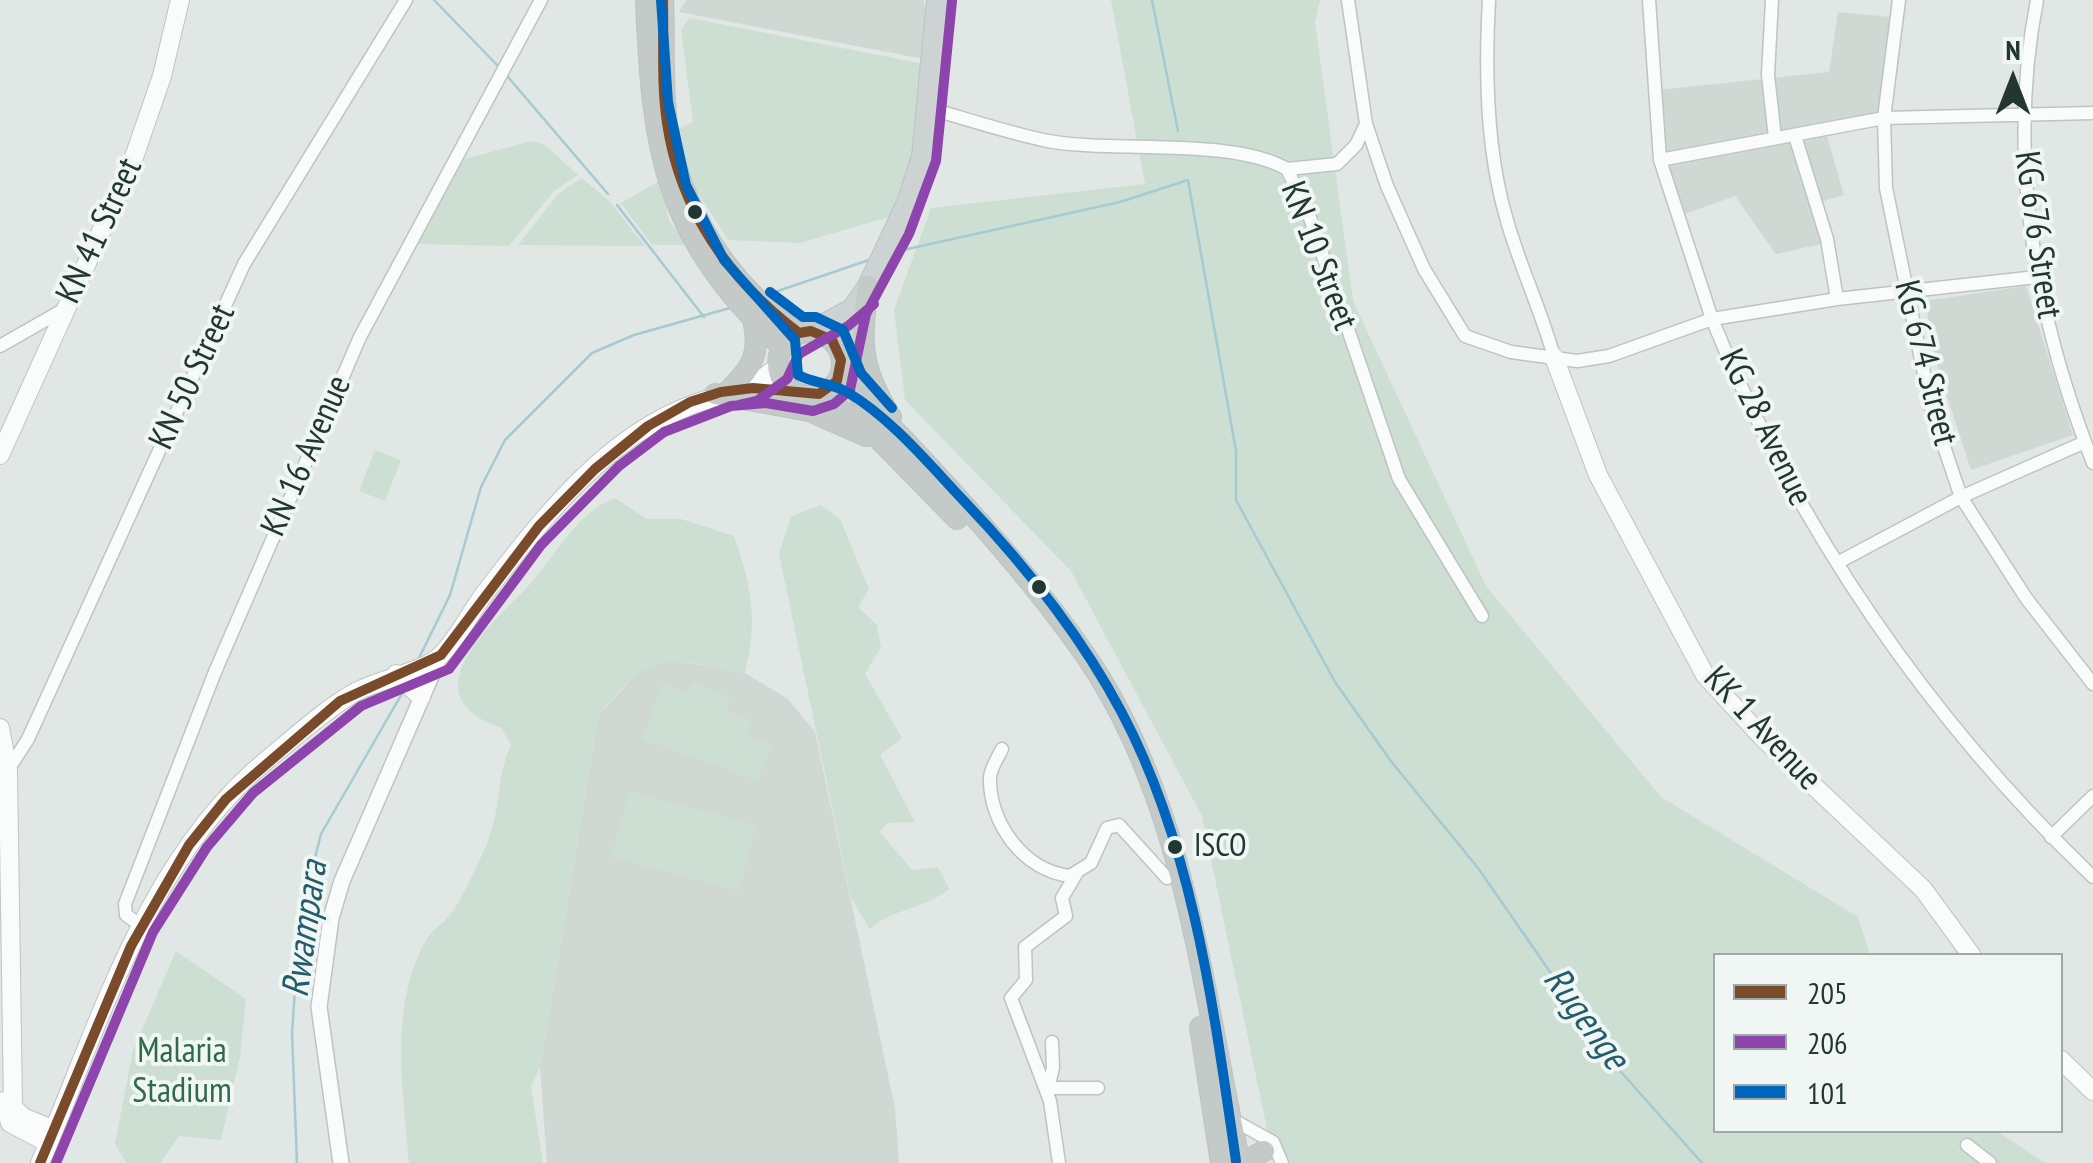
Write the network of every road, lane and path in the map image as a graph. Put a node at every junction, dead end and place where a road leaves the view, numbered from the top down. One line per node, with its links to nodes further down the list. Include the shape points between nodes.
1 (180, 0): 27 (main road, KN 41 Street, via 150,118)
2 (406, 0): 50 (street, KN 50 Street, via 244,264 45,703)
3 (541, 0): 56 (street, KN 16 Avenue, via 366,326 305,458 125,904 126,915)
4 (646, 0): 28 (highway, via 651,103 664,173 683,226)
5 (662, 0): 30 (highway, via 667,122 678,175 700,227)
6 (937, 0): 13 (main road)
7 (1348, 0): 17 (street, KG 28 Avenue)
8 (1488, 0): 32 (street, via 1489,114 1498,182)
9 (1649, 0): 20 (street)
10 (1772, 0): 19 (street, via 1768,75)
11 (1898, 0): 16 (street, KG 674 Street)
12 (2037, 0): 15 (street, KG 676 Street)
13 (928, 108): 21 (street, KN 10 Street, via 1050,141 1199,150); 23 (main road, via 916,179)
14 (2093, 114): 15 (street)
15 (2022, 116): 16 (street); 22 (street, KG 676 Street)
16 (1884, 118): 18 (street); 24 (street, KG 674 Street, via 1886,188)
17 (1366, 124): 21 (street, via 1337,164); 32 (street, KG 28 Avenue, via 1410,239 1453,322 1476,342)
18 (1795, 136): 19 (street); 25 (street, via 1828,240)
19 (1775, 138): 20 (street)
20 (1660, 160): 29 (street)
21 (1287, 169): 43 (street, KN 10 Street, via 1308,212 1399,479)
22 (2037, 276): 24 (street); 37 (street, KG 676 Street)
23 (868, 286): 26 (main road); 38 (highway, via 864,364)
24 (1907, 294): 25 (street); 41 (street, KG 674 Street, via 1931,408)
25 (1837, 299): 29 (street)
26 (852, 309): 30 (main road); 33 (main road)
27 (63, 310): 31 (street); 39 (main road, KN 41 Street)
28 (753, 320): 30 (highway); 35 (highway, via 753,364)
29 (1712, 320): 32 (street, KG 28 Avenue, via 1593,360); 42 (street, KG 28 Avenue, via 1774,455)
30 (792, 345): 33 (highway, via 832,340); 34 (highway); 35 (main road)
31 (0, 346)
32 (1554, 357): 57 (main road, KK 1 Avenue, via 1598,475 1705,674 1922,889)
33 (842, 363): 36 (highway, via 833,387); 38 (highway, via 855,392)
34 (790, 390): 35 (main road); 36 (highway)
35 (730, 391): 38 (highway, via 809,411); 44 (main road, via 656,419 584,478 530,535)
36 (817, 395): 38 (highway)
37 (2085, 442): 40 (street, KG 676 Street); 41 (street)
38 (898, 445): 55 (highway, via 1082,674 1112,725); 63 (highway, via 1036,590 1117,709 1180,882)
39 (0, 455)
40 (2093, 463)
41 (1962, 497): 42 (street); 46 (street, KG 674 Street, via 2026,598)
42 (1836, 563): 52 (street, KG 28 Avenue, via 1943,714)
43 (1482, 616)
44 (440, 658): 45 (main road); 47 (street)
45 (396, 674): 47 (main road); 56 (main road, via 342,701 242,782 195,838)
46 (2093, 684)
47 (421, 697): 69 (street, via 332,918 319,1007)
48 (0, 728): 50 (main road)
49 (1002, 749): 53 (street, via 990,776 1008,840 1048,870)
50 (8, 770): 64 (main road, via 14,1110)
51 (2093, 796): 52 (street)
52 (2052, 837): 54 (street, KG 28 Avenue)
53 (1076, 874): 55 (street, via 1091,863 1103,832 1114,824); 61 (street, via 1062,898 1066,916 1025,946 1026,980 1010,998)
54 (2093, 877)
55 (1167, 878): 63 (highway)
56 (140, 926): 64 (main road)
57 (1970, 953)
58 (1052, 1042): 61 (street)
59 (2063, 1063): 62 (main road)
60 (1098, 1088): 61 (street)
61 (1047, 1090): 70 (street)
62 (2093, 1091)
63 (1223, 1116): 66 (highway); 67 (street, via 1273,1142)
64 (51, 1136): 68 (main road)
65 (1967, 1145): 71 (street)
66 (1231, 1156): 67 (highway)
67 (1276, 1157)
68 (40, 1163)
69 (341, 1163)
70 (1059, 1163)
71 (1990, 1163)

